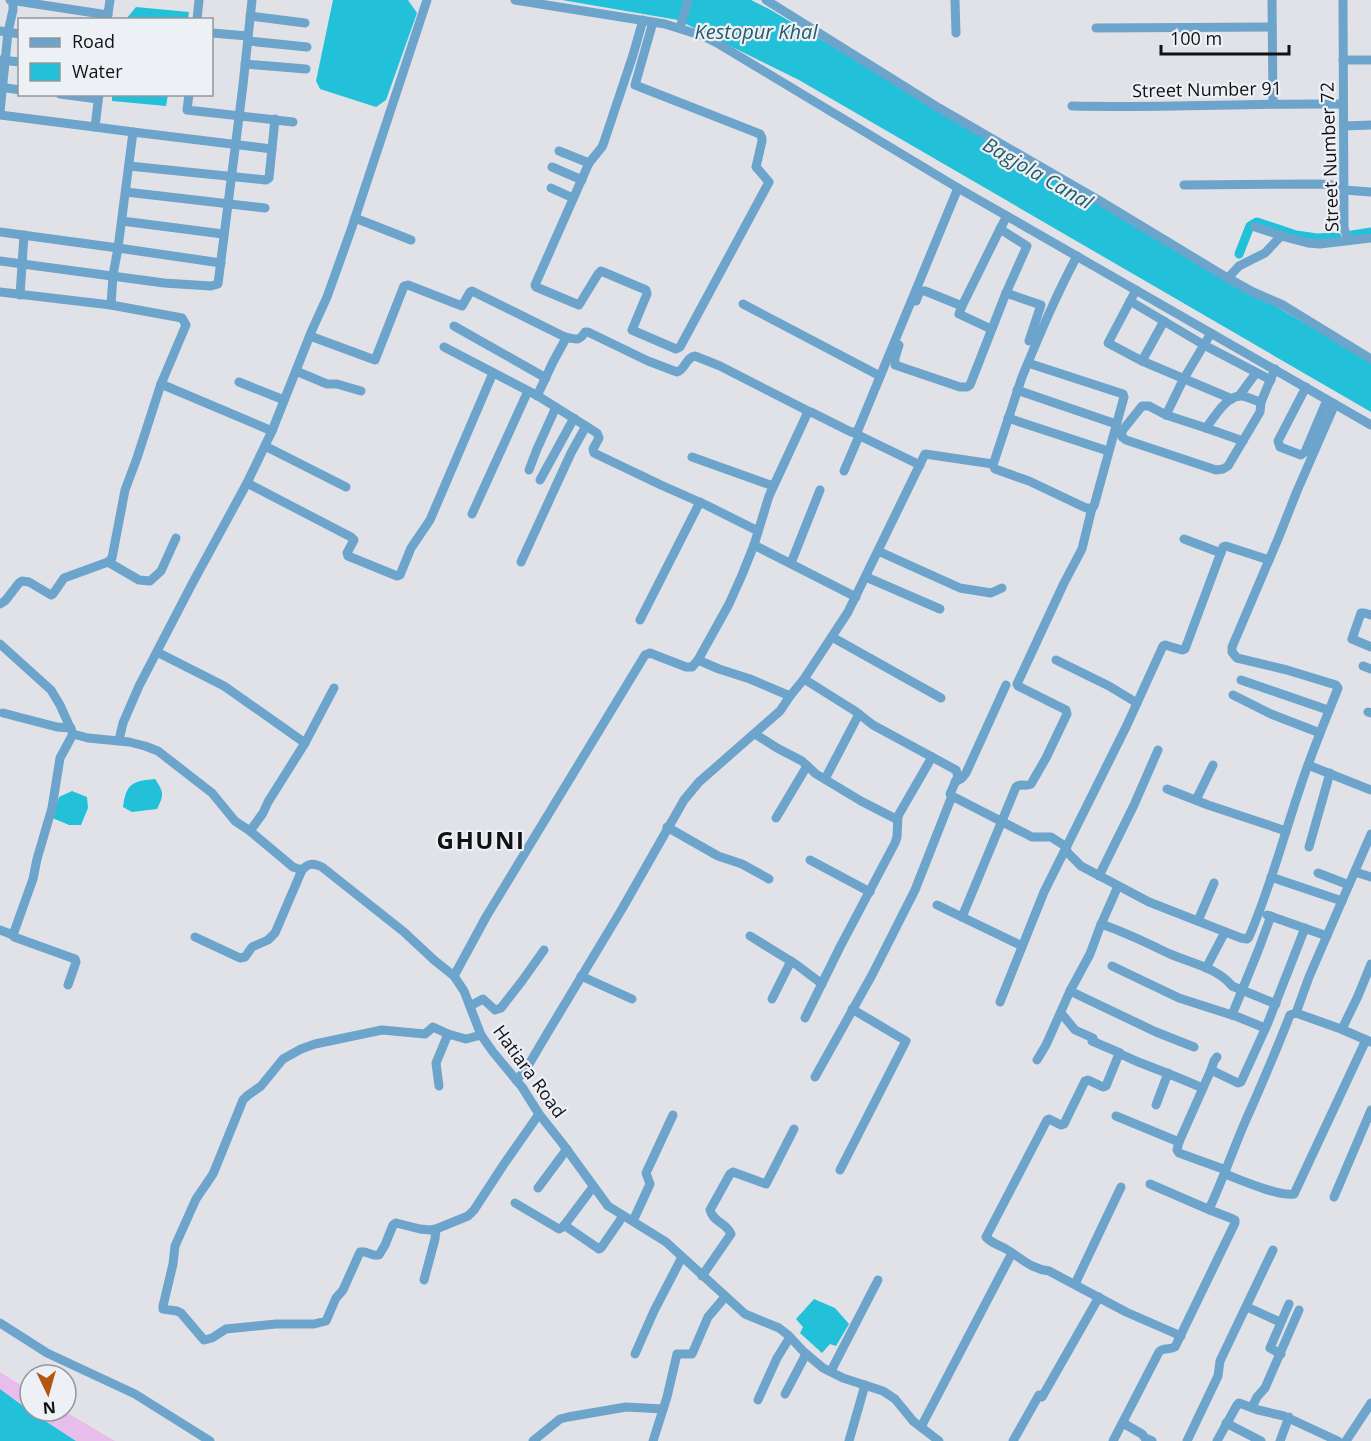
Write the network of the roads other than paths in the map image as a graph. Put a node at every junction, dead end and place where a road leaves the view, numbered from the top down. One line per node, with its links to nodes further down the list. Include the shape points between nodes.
1 (12, 0): 13 (street); 21 (street, via 13,10)
2 (110, 0): 13 (street)
3 (199, 0): 14 (street)
4 (252, 0): 12 (street)
5 (427, 0): 67 (street)
6 (515, 0): 15 (street)
7 (688, 0): 19 (street)
8 (766, 0): 86 (street, via 939,108)
9 (955, 0): 23 (street)
10 (1272, 0): 18 (street)
11 (1343, 0): 27 (street, Street Number 72)
12 (250, 16): 17 (street); 24 (street)
13 (108, 17)
14 (197, 18)
15 (643, 20): 16 (street); 32 (street)
16 (653, 22): 19 (street); 33 (street)
17 (305, 23)
18 (1272, 27): 20 (street); 38 (street)
19 (680, 28): 59 (street, via 717,43)
20 (1096, 28)
21 (4, 32): 26 (street)
22 (213, 33): 24 (street)
23 (956, 33)
24 (248, 39): 25 (street); 30 (street)
25 (307, 46)
26 (3, 60): 29 (street); 34 (street)
27 (1343, 60): 28 (street); 39 (street, Street Number 72)
28 (1371, 60)
29 (18, 62)
30 (246, 64): 31 (street); 42 (street)
31 (306, 69)
32 (624, 81): 33 (street); 52 (street, via 602,147)
33 (635, 84): 63 (street, via 762,138 756,166 769,183 678,348 632,330 647,292 604,272 598,274 579,305 535,286)
34 (1, 87): 35 (street); 41 (street)
35 (18, 90)
36 (189, 96): 42 (street, via 187,110)
37 (99, 97): 47 (street)
38 (1273, 104): 39 (street, Street Number 91); 40 (street, Street Number 91)
39 (1344, 104): 46 (street, Street Number 72)
40 (1072, 106)
41 (0, 114): 47 (street)
42 (239, 116): 43 (street); 49 (street)
43 (275, 119): 44 (street); 50 (street)
44 (293, 122)
45 (1371, 125): 46 (street)
46 (1344, 126): 60 (street, Street Number 72)
47 (95, 127): 48 (street)
48 (133, 132): 49 (street); 53 (street)
49 (236, 146): 50 (street); 55 (street)
50 (272, 149): 55 (street, via 268,179)
51 (560, 151): 52 (street)
52 (589, 163): 56 (street)
53 (129, 166): 55 (street); 61 (street)
54 (552, 168): 56 (street)
55 (231, 177): 64 (street)
56 (582, 180): 63 (street)
57 (1184, 185): 60 (street, via 1320,184)
58 (551, 188): 63 (street)
59 (958, 188): 66 (street); 111 (street)
60 (1344, 190): 62 (street); 78 (street, Street Number 72, via 1344,228)
61 (126, 192): 64 (street); 68 (street)
62 (1371, 192)
63 (573, 198)
64 (228, 204): 65 (street); 73 (street)
65 (265, 208)
66 (1007, 216): 70 (street); 72 (street)
67 (355, 218): 77 (street); 99 (street)
68 (122, 221): 73 (street); 80 (street)
69 (1255, 227): 75 (street)
70 (1000, 229): 79 (street); 94 (street)
71 (0, 232): 74 (street)
72 (1035, 232): 79 (street); 81 (street)
73 (223, 234): 83 (street)
74 (24, 235): 80 (street); 84 (street)
75 (1283, 236): 78 (street, via 1314,243); 86 (street)
76 (1371, 238): 78 (street)
77 (411, 240)
78 (1348, 240)
79 (1027, 246): 89 (street)
80 (118, 248): 83 (street); 85 (street)
81 (1077, 256): 87 (street); 106 (street)
82 (0, 261): 84 (street)
83 (221, 263): 85 (street, via 216,285 164,283)
84 (22, 264): 85 (street); 90 (street)
85 (113, 275): 93 (street)
86 (1228, 278): 104 (street, via 1283,305)
87 (1136, 290): 91 (street); 98 (street)
88 (0, 292): 90 (street)
89 (1005, 293): 97 (street); 101 (street, via 1041,305)
90 (20, 295): 93 (street)
91 (1130, 301): 95 (street); 105 (street, via 1108,343)
92 (743, 304): 111 (street)
93 (111, 305): 116 (street, via 185,321)
94 (962, 306): 97 (street, via 959,314); 97 (street, via 920,291 895,365 967,387)
95 (1164, 321): 102 (street); 105 (street)
96 (454, 326): 112 (street)
97 (992, 329)
98 (1211, 333): 102 (street); 107 (street)
99 (310, 336): 100 (street, via 376,359 408,285 462,306 473,291); 108 (street)
100 (565, 337): 112 (street); 127 (street, via 580,339 588,332 677,372 695,356)
101 (1029, 341)
102 (1204, 345): 110 (street); 113 (street)
103 (444, 347): 109 (street)
104 (1371, 359)
105 (1142, 361): 113 (street)
106 (1028, 363): 118 (street); 131 (street, via 1123,394)
107 (1275, 369): 114 (street); 117 (street)
108 (296, 370): 119 (street, via 327,384); 123 (street)
109 (493, 373): 120 (street); 146 (street, via 430,520 400,575 348,556 354,540 351,537)
110 (1256, 373): 114 (street); 122 (street)
111 (880, 376): 136 (street)
112 (546, 378): 121 (street)
113 (1183, 380): 122 (street); 128 (street)
114 (1270, 380): 124 (street)
115 (239, 382): 123 (street)
116 (161, 384): 135 (street); 160 (street, via 125,490 114,550)
117 (1306, 387): 125 (street); 125 (street, via 1278,441 1280,447 1305,452)
118 (1017, 390): 130 (street); 131 (street)
119 (361, 391)
120 (528, 391): 121 (street); 152 (street)
121 (537, 396): 126 (street)
122 (1235, 398): 124 (street); 134 (street, via 1224,404)
123 (284, 400): 135 (street)
124 (1261, 402): 137 (street, via 1260,412)
125 (1331, 402): 132 (street); 159 (street)
126 (556, 407): 129 (street); 143 (street)
127 (810, 412): 136 (street); 147 (street)
128 (1166, 415): 134 (street); 137 (street, via 1142,406 1122,431 1122,437 1216,470 1228,466)
129 (574, 418): 133 (street); 145 (street)
130 (1008, 418): 139 (street); 141 (street)
131 (1116, 424): 139 (street)
132 (1371, 425)
133 (586, 426): 150 (street, via 599,436 594,453); 161 (street)
134 (1206, 428): 137 (street)
135 (272, 431): 138 (street)
136 (857, 434): 142 (street); 144 (street)
137 (1243, 441)
138 (265, 446): 146 (street); 148 (street)
139 (1108, 451): 151 (street)
140 (692, 457): 147 (street)
141 (993, 464): 142 (street, via 927,453); 151 (street, via 995,469)
142 (920, 465): 157 (street)
143 (529, 470)
144 (843, 471)
145 (540, 480)
146 (248, 483): 173 (street)
147 (773, 486): 153 (street)
148 (346, 487)
149 (820, 490): 162 (street)
150 (700, 502): 153 (street); 169 (street)
151 (1092, 508): 206 (street, via 1082,549 1017,684 1067,714 1031,784 1016,787)
152 (472, 514)
153 (758, 531): 156 (street)
154 (176, 538): 160 (street, via 161,571 150,580 139,580)
155 (1184, 539): 158 (street)
156 (754, 545): 162 (street); 174 (street)
157 (878, 551): 163 (street); 164 (street, via 960,588 991,592)
158 (1221, 553): 159 (street, via 1226,546); 183 (street, via 1185,649 1164,645)
159 (1269, 560): 184 (street, via 1232,652 1237,658 1336,685)
160 (108, 562): 166 (street, via 64,578 51,595 22,581)
161 (521, 562)
162 (791, 563): 165 (street)
163 (866, 577): 165 (street); 167 (street)
164 (1002, 588)
165 (856, 597): 170 (street)
166 (0, 604)
167 (940, 609)
168 (1371, 615): 172 (street, via 1361,614 1352,639)
169 (640, 620)
170 (832, 637): 176 (street); 182 (street)
171 (0, 644): 187 (street, via 51,690)
172 (1371, 647)
173 (157, 652): 190 (street, via 123,723); 191 (street, via 224,686)
174 (698, 660): 181 (street); 245 (street, via 686,668 650,653 645,655)
175 (1056, 660): 183 (street)
176 (804, 679): 181 (street); 186 (street)
177 (1241, 680): 184 (street)
178 (1006, 685): 199 (street, via 966,773)
179 (334, 688): 191 (street)
180 (1233, 695): 188 (street)
181 (790, 696): 189 (street, via 780,711)
182 (941, 698)
183 (1137, 703): 211 (street)
184 (1328, 710): 188 (street)
185 (3, 713): 187 (street, Hatiara Road)
186 (859, 714): 193 (street); 198 (street)
187 (72, 731): 190 (street, Hatiara Road, via 88,738); 235 (street, via 60,758 52,808 33,879)
188 (1320, 733): 195 (street)
189 (754, 734): 196 (street); 207 (street, via 691,790)
190 (119, 740): 208 (street, Hatiara Road, via 158,751 212,793 235,821)
191 (305, 743): 208 (street)
192 (1158, 750): 217 (street)
193 (932, 758): 199 (street, via 956,770); 204 (street)
194 (1213, 765): 203 (street)
195 (1308, 765): 197 (street); 209 (street)
196 (807, 766): 198 (street); 205 (street)
197 (1330, 774): 201 (street); 212 (street)
198 (825, 779): 204 (street, via 892,818)
199 (955, 782): 202 (street)
200 (1167, 789): 203 (street)
201 (1371, 790)
202 (952, 796): 206 (street); 256 (street, via 915,890)
203 (1196, 800): 209 (street)
204 (898, 816): 224 (street, via 896,840)
205 (776, 818)
206 (1002, 822): 211 (street, via 1032,837 1051,837); 229 (street)
207 (667, 827): 220 (street); 246 (street)
208 (250, 831): 214 (street, Hatiara Road, via 286,862)
209 (1286, 831): 218 (street)
210 (1371, 834): 215 (street)
211 (1065, 848): 217 (street, via 1079,864); 239 (street)
212 (1309, 848)
213 (810, 860): 224 (street)
214 (302, 870): 238 (street, via 275,933 252,947 245,957); 245 (street, Hatiara Road, via 311,863 322,867)
215 (1355, 872): 219 (street); 222 (street)
216 (1318, 873): 222 (street)
217 (1099, 876): 223 (street)
218 (1271, 877): 225 (street); 227 (street)
219 (1371, 877)
220 (769, 879)
221 (1214, 883): 230 (street)
222 (1349, 885): 225 (street)
223 (1118, 886): 230 (street); 231 (street)
224 (870, 892): 247 (street)
225 (1342, 901): 237 (street)
226 (937, 905): 229 (street)
227 (1260, 912): 228 (street); 234 (street, via 1247,939)
228 (1271, 916): 232 (street); 249 (street)
229 (962, 917): 239 (street)
230 (1198, 921): 234 (street)
231 (1101, 924): 244 (street); 250 (street)
232 (1305, 928): 237 (street); 254 (street)
233 (0, 930): 235 (street)
234 (1225, 932): 244 (street)
235 (12, 936): 248 (street, via 75,959)
236 (750, 936): 241 (street)
237 (1327, 936): 258 (street)
238 (195, 937)
239 (1022, 946): 253 (street)
240 (544, 950): 255 (street, via 501,1008 495,1010 483,999)
241 (791, 961): 247 (street); 252 (street)
242 (1371, 964): 262 (street)
243 (1112, 966): 259 (street, via 1179,998)
244 (1206, 968): 249 (street)
245 (454, 976): 255 (street, Hatiara Road)
246 (581, 976): 251 (street); 273 (street)
247 (822, 984): 260 (street)
248 (68, 985)
249 (1242, 990): 254 (street); 259 (street)
250 (1070, 991): 257 (street); 266 (street)
251 (632, 999)
252 (772, 999)
253 (1000, 1002)
254 (1276, 1004): 261 (street)
255 (470, 1006): 264 (street, Hatiara Road)
256 (852, 1009): 272 (street); 284 (street, via 906,1041)
257 (1061, 1013): 267 (street, via 1075,1030); 269 (street)
258 (1296, 1013): 262 (street); 285 (street, via 1290,1015)
259 (1232, 1015): 261 (street)
260 (805, 1018)
261 (1265, 1028): 270 (street, via 1240,1082)
262 (1342, 1029): 265 (street)
263 (448, 1034): 264 (street, via 466,1039); 274 (street, via 436,1064); 296 (street, via 433,1027 425,1034 374,1031 315,1044 284,1059 243,1100 213,1174 189,1211 175,1246 163,1307 182,1313 204,1340 226,1329 321,1324 329,1317 360,1252 378,1255 393,1224)
264 (481, 1035): 273 (street, Hatiara Road)
265 (1368, 1041): 285 (street, via 1294,1194 1277,1193)
266 (1194, 1047)
267 (1120, 1053): 271 (street); 298 (street, via 1106,1086 1085,1081 1064,1124 1046,1121 987,1235 986,1239)
268 (1217, 1057): 270 (street)
269 (1037, 1060)
270 (1211, 1071): 275 (street)
271 (1168, 1073): 275 (street); 276 (street)
272 (815, 1077)
273 (516, 1080): 278 (street, Hatiara Road)
274 (439, 1086)
275 (1203, 1088): 282 (street)
276 (1156, 1105)
277 (1371, 1110): 290 (street)
278 (538, 1114): 283 (street, Hatiara Road); 296 (street, via 474,1210)
279 (673, 1115): 294 (street, via 646,1173 650,1184)
280 (1116, 1116): 282 (street)
281 (794, 1129): 300 (street, via 766,1184 730,1174 710,1210 731,1234)
282 (1179, 1142): 285 (street, via 1179,1153)
283 (567, 1149): 287 (street, Hatiara Road); 289 (street)
284 (840, 1170)
285 (1226, 1172): 292 (street)
286 (1150, 1184): 292 (street)
287 (593, 1187): 293 (street, Hatiara Road, via 608,1206); 295 (street)
288 (1121, 1187): 303 (street)
289 (538, 1188)
290 (1334, 1197)
291 (515, 1203): 295 (street, via 556,1229)
292 (1210, 1210): 311 (street, via 1235,1223)
293 (623, 1216): 294 (street, Hatiara Road); 295 (street, via 600,1249)
294 (633, 1221): 299 (street, Hatiara Road)
295 (564, 1225)
296 (436, 1230): 301 (street)
297 (1273, 1250): 307 (street)
298 (1012, 1253): 303 (street, via 1039,1270); 326 (street)
299 (682, 1257): 300 (street, Hatiara Road); 313 (street)
300 (702, 1276): 304 (street, Hatiara Road)
301 (424, 1280)
302 (878, 1280): 316 (street)
303 (1075, 1284): 305 (street)
304 (725, 1297): 312 (street, Hatiara Road, via 745,1314 779,1328); 322 (street, via 708,1317 692,1354 677,1354)
305 (1099, 1297): 311 (street); 334 (street)
306 (1289, 1304): 309 (street)
307 (1247, 1307): 309 (street); 337 (street)
308 (1299, 1311): 315 (street)
309 (1280, 1322): 315 (street, via 1270,1348)
310 (0, 1323): 329 (street, via 47,1353 135,1394)
311 (1181, 1336): 324 (street, via 1175,1347 1159,1352)
312 (790, 1337): 314 (street, Hatiara Road); 319 (street)
313 (635, 1354)
314 (806, 1354): 316 (street, Hatiara Road); 318 (street)
315 (1281, 1354): 321 (street)
316 (831, 1371): 317 (street, Hatiara Road)
317 (865, 1385): 326 (street, Hatiara Road, via 895,1399); 332 (street)
318 (785, 1394)
319 (758, 1400)
320 (1371, 1403): 342 (street)
321 (1252, 1407): 323 (street); 325 (street, via 1239,1403)
322 (663, 1409): 328 (street); 330 (street, via 626,1407 568,1417)
323 (1289, 1418): 340 (street); 341 (street)
324 (1123, 1423): 335 (street); 336 (street)
325 (1226, 1423): 327 (street); 338 (street)
326 (921, 1427): 333 (street, Hatiara Road)
327 (1241, 1437): 339 (street)
328 (654, 1438): 331 (street)
329 (210, 1441)
330 (532, 1441)
331 (665, 1441)
332 (849, 1441)
333 (939, 1441)
334 (1013, 1441)
335 (1113, 1441)
336 (1152, 1441)
337 (1187, 1441)
338 (1217, 1441)
339 (1260, 1441)
340 (1280, 1441)
341 (1338, 1441)
342 (1346, 1441)

